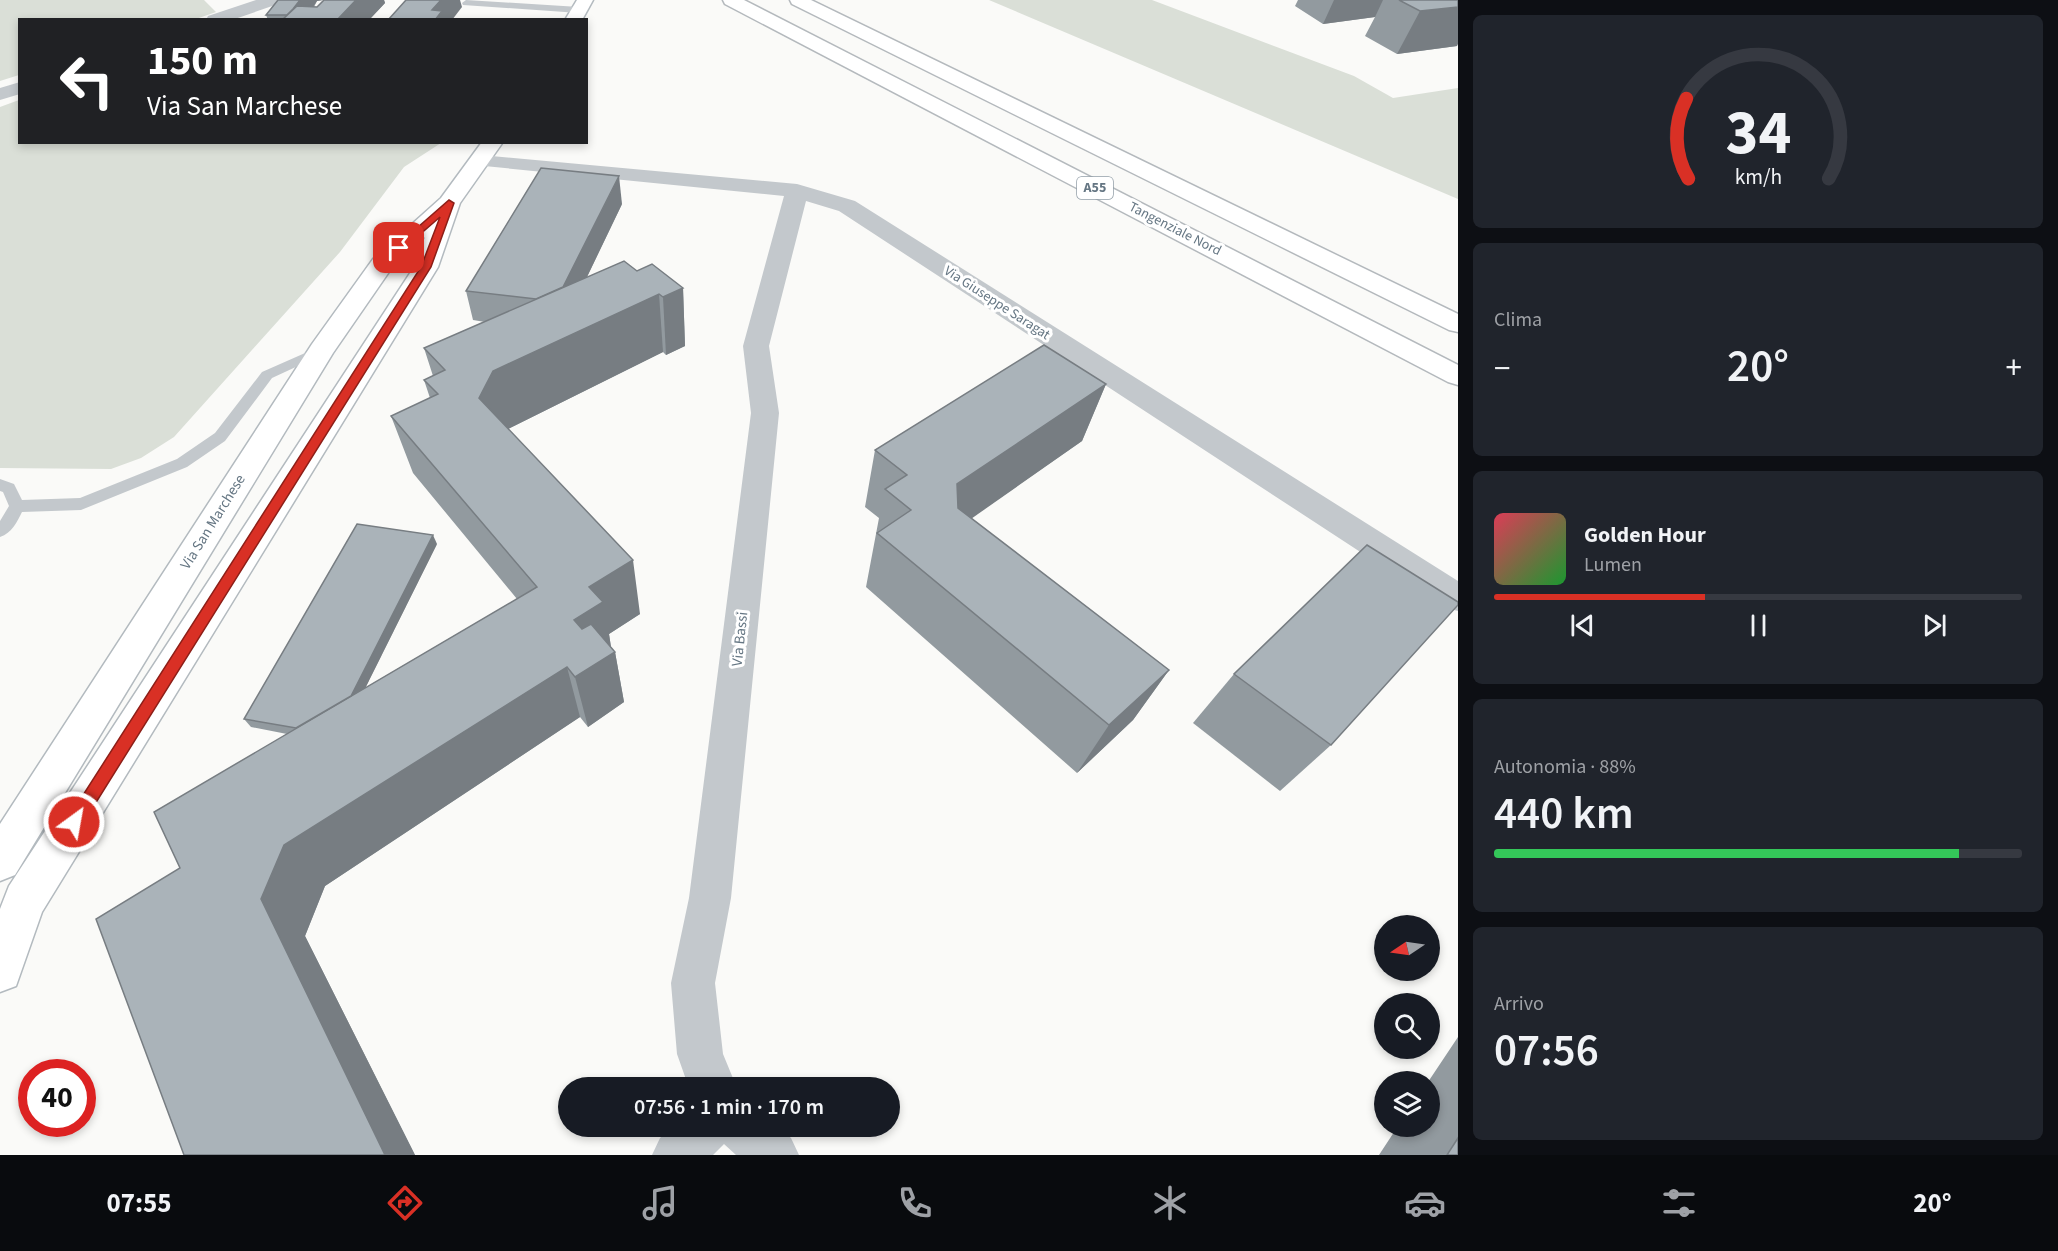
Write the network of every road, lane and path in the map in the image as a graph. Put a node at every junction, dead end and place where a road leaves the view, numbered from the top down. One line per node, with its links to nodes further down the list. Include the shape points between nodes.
1 (272, 0): 6 (street)
2 (731, 0): 14 (main road, Tangenziale Nord / A55)
3 (798, 0): 12 (main road, A55)
4 (466, 3): 5 (lane)
5 (579, 10)
6 (220, 18)
7 (18, 89): 8 (street)
8 (0, 94)
9 (486, 152): 10 (street, Via Giuseppe Saragat); 11 (main road, Via San Marchese)
10 (797, 191): 18 (street, Via Giuseppe Saragat, via 847,206); 21 (street, Via Bassi, via 756,346 765,413 710,898 693,982 700,1054)
11 (449, 203): 13 (main road, Via San Marchese, via 382,264); 20 (main road, Via San Marchese, via 426,267 24,902)
12 (1458, 324)
13 (321, 350): 16 (lane, via 267,375 220,437 182,463 81,504); 19 (main road, Via San Marchese)
14 (1458, 376)
15 (0, 485): 16 (lane, via 9,488)
16 (17, 506): 17 (lane)
17 (0, 531)
18 (1458, 598)
19 (0, 861)
20 (0, 970)
21 (709, 1077)
22 (696, 1137): 24 (street)
23 (753, 1137): 25 (street)
24 (677, 1155)
25 (774, 1155)

